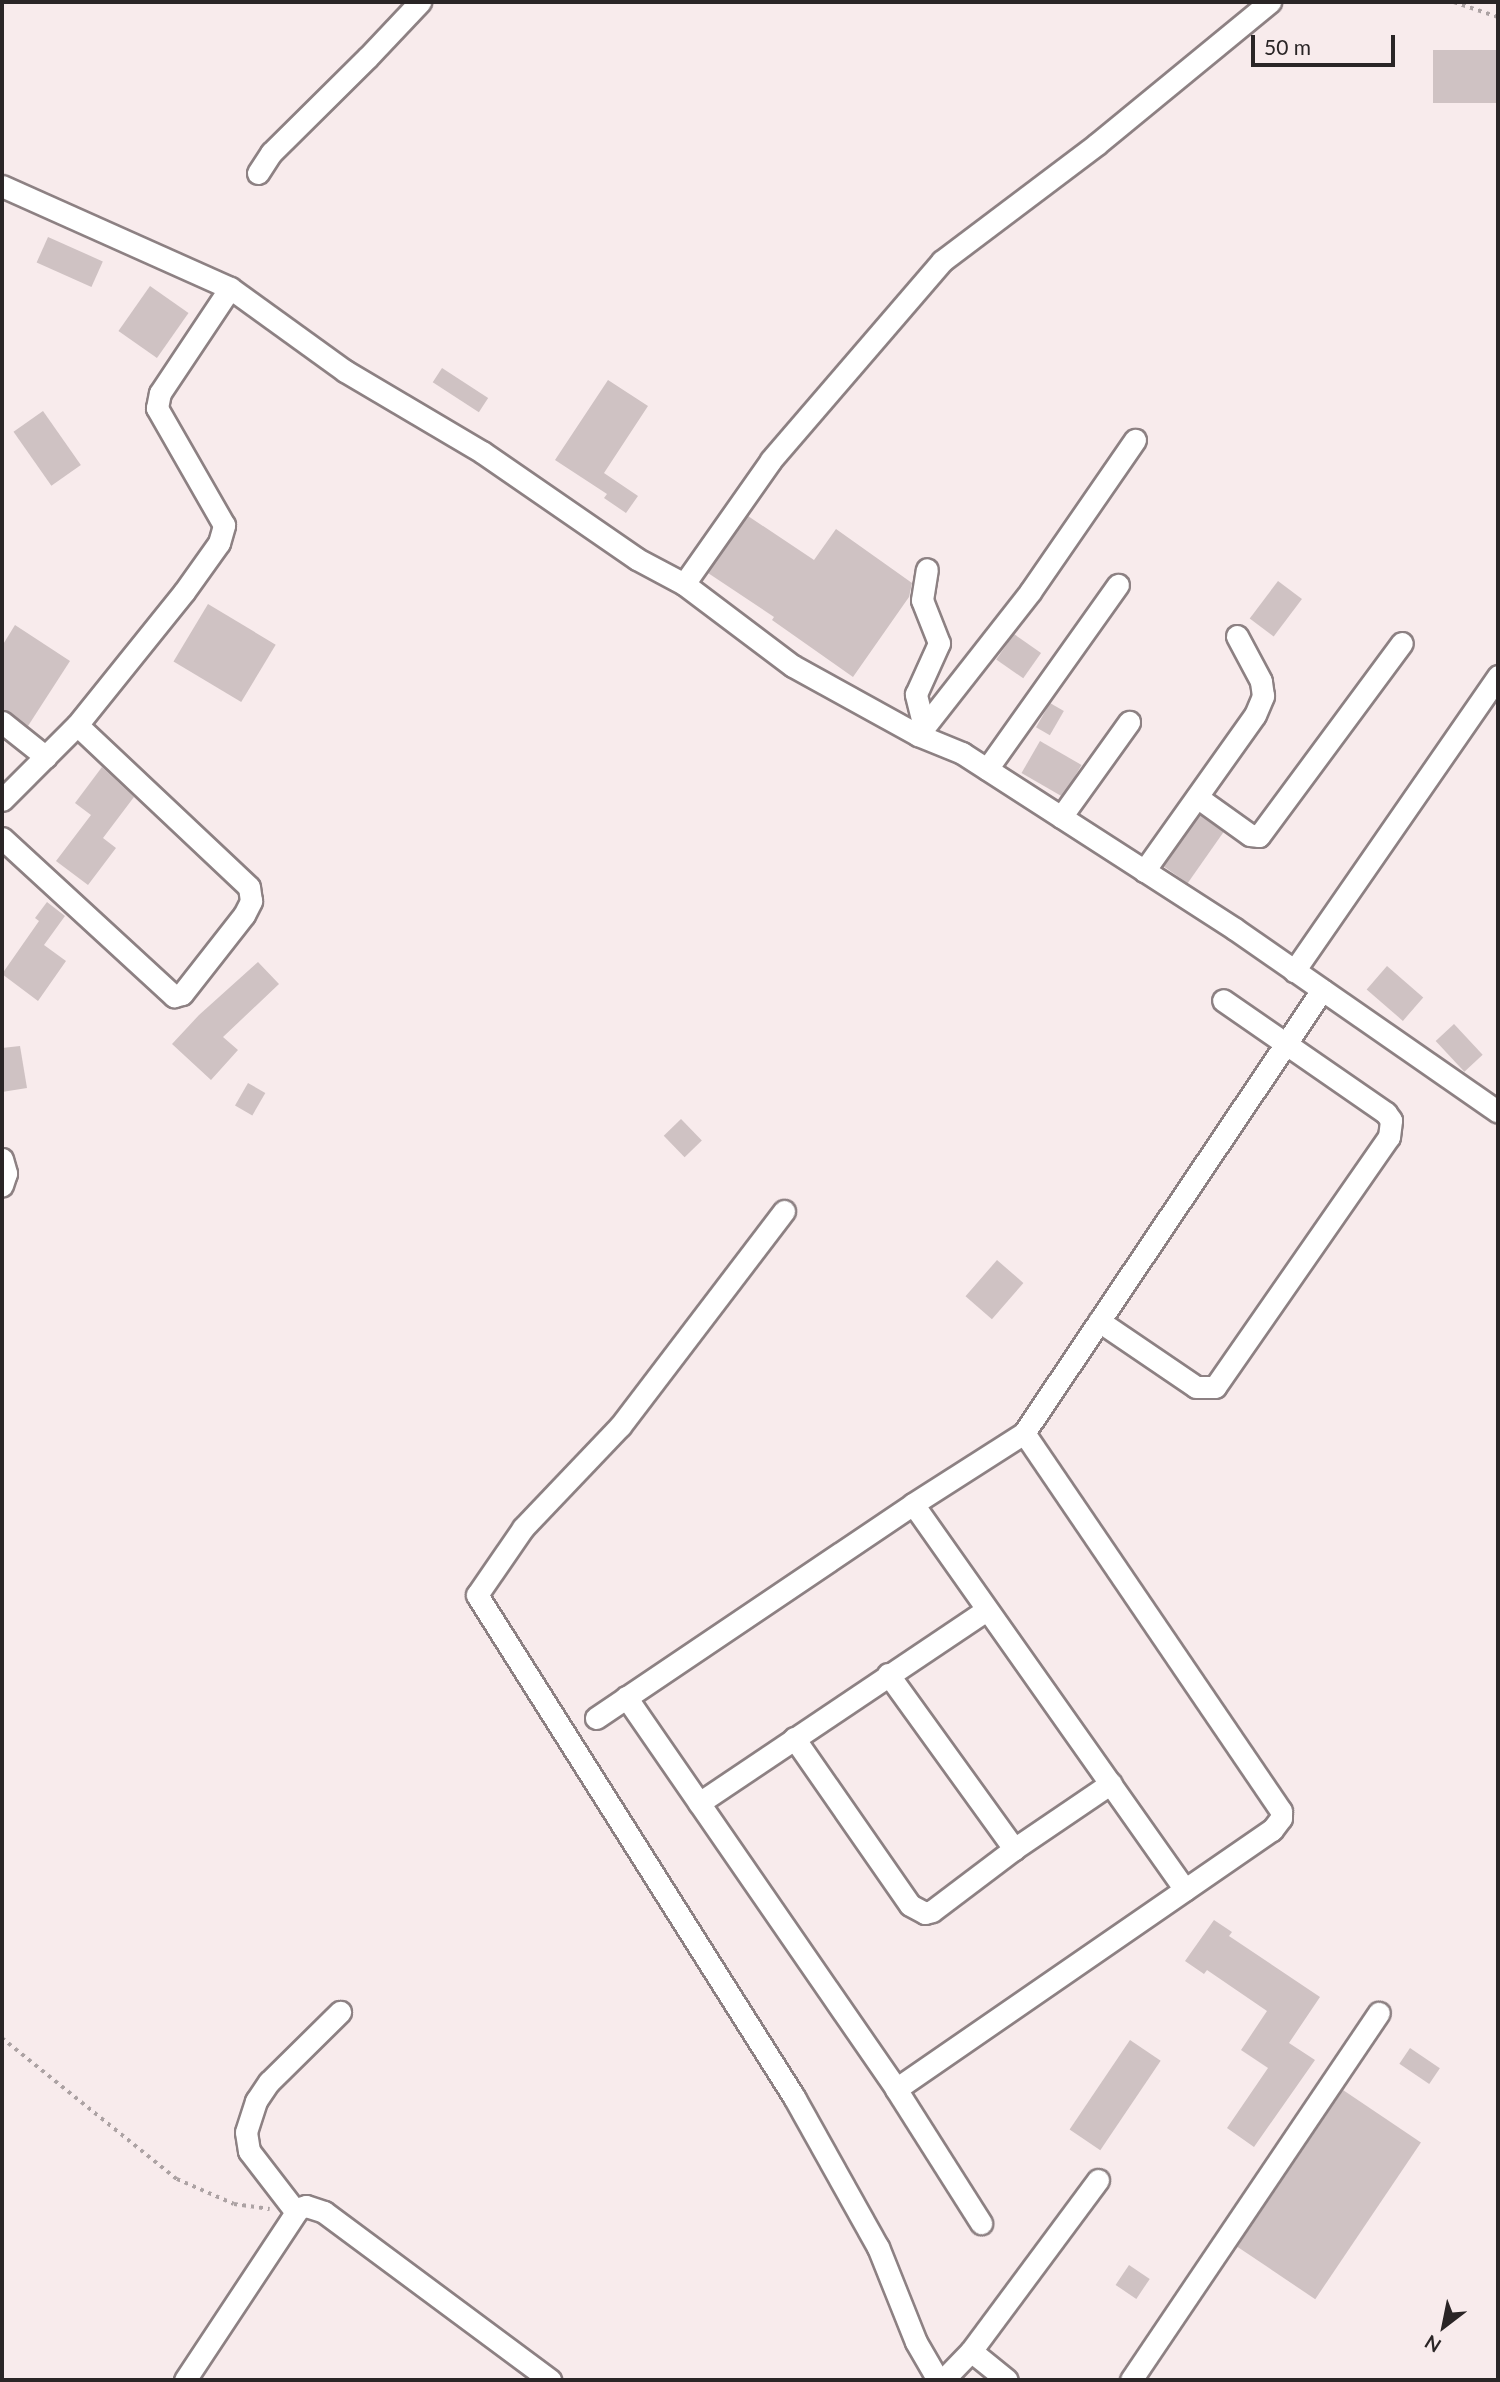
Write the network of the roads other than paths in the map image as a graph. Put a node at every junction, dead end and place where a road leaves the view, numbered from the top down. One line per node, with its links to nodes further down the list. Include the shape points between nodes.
1 (419, 2): 3 (street, via 271,153)
2 (1270, 2): 8 (street, via 1097,144 942,261 771,460)
3 (258, 173)
4 (2, 186): 5 (street)
5 (230, 288): 8 (street, via 345,371 482,452 638,559); 15 (street, via 160,393 157,408 224,525 219,543)
6 (1135, 440): 16 (street, via 1030,592)
7 (927, 569): 16 (street, via 922,600 939,643 916,694)
8 (684, 584): 16 (street, via 793,666)
9 (1118, 585): 18 (street)
10 (1237, 636): 19 (street, via 1261,681 1263,696 1255,715)
11 (1402, 643): 19 (street, via 1259,836 1250,835)
12 (1498, 676): 24 (street)
13 (2, 722): 17 (street)
14 (1129, 722): 21 (street)
15 (77, 725): 17 (street); 22 (street, via 248,887 251,901 244,915 182,994 174,996)
16 (921, 731): 18 (street)
17 (46, 757): 20 (street)
18 (987, 769): 21 (street)
19 (1197, 797): 23 (street)
20 (2, 800)
21 (1061, 817): 23 (street)
22 (2, 838)
23 (1144, 871): 24 (street)
24 (1294, 971): 25 (street)
25 (1322, 990): 27 (street); 28 (street)
26 (1223, 1000): 27 (street)
27 (1285, 1046): 32 (street); 32 (street, via 1386,1114 1391,1120 1389,1137 1214,1387 1196,1387)
28 (1498, 1112)
29 (2, 1159): 30 (street, via 6,1173)
30 (2, 1185)
31 (784, 1212): 53 (street, via 620,1426 523,1528 477,1595 794,2097 878,2247 916,2342)
32 (1099, 1321): 33 (street)
33 (1024, 1433): 34 (street); 43 (street, via 1281,1811 1272,1830)
34 (913, 1504): 35 (street); 37 (street)
35 (986, 1610): 36 (street); 40 (street)
36 (888, 1674): 39 (street); 42 (street)
37 (626, 1697): 38 (street); 41 (street)
38 (596, 1718)
39 (794, 1738): 41 (street); 42 (street, via 917,1911 932,1911)
40 (1111, 1783): 42 (street); 43 (street)
41 (699, 1802): 46 (street)
42 (1014, 1849)
43 (1185, 1890): 46 (street)
44 (340, 2012): 48 (street, via 269,2082 256,2101 246,2132 249,2151)
45 (1379, 2013): 55 (street)
46 (896, 2089): 49 (street)
47 (1098, 2179): 50 (street)
48 (296, 2212): 51 (street); 52 (street, via 306,2206 324,2212)
49 (981, 2223)
50 (971, 2351): 53 (street); 54 (street)
51 (186, 2380)
52 (550, 2380)
53 (941, 2380)
54 (1007, 2380)
55 (1131, 2380)

